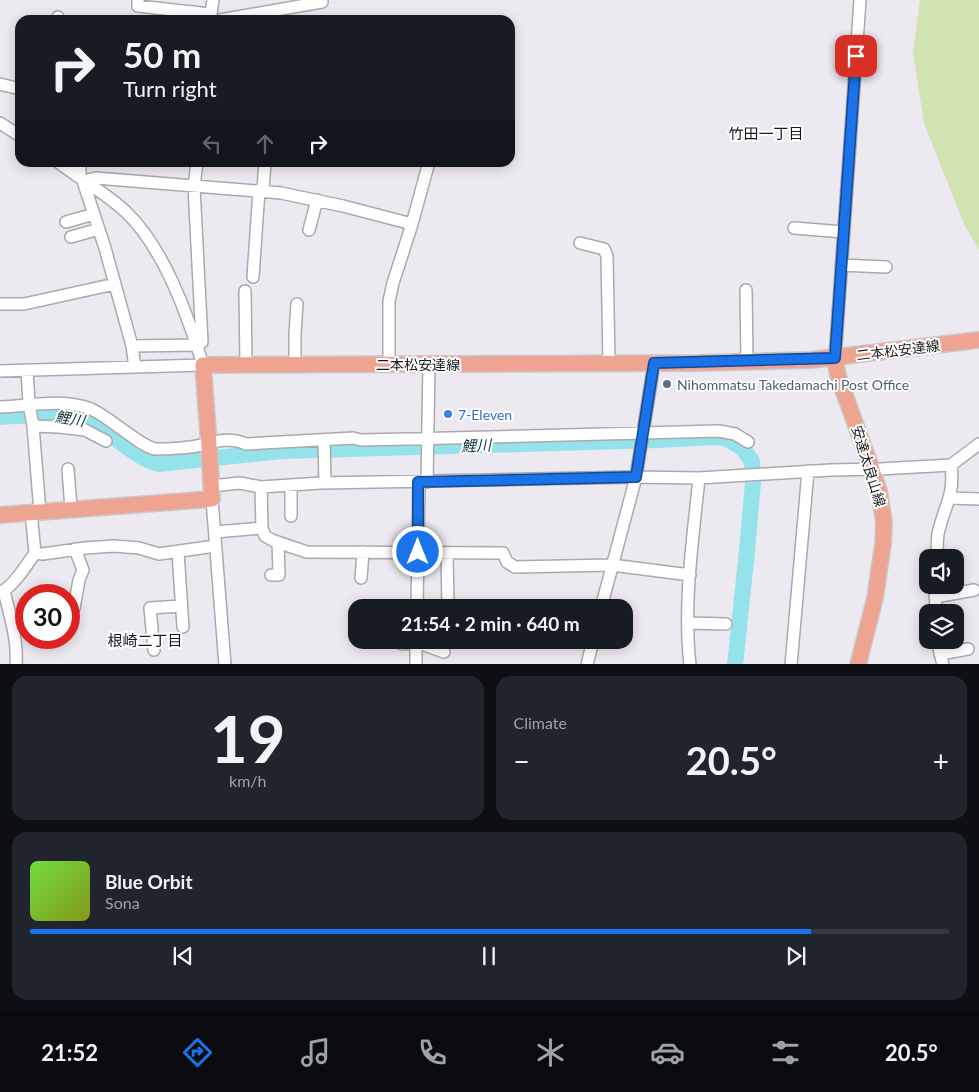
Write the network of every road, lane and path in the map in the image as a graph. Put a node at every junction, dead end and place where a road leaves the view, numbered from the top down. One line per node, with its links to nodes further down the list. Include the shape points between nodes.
1 (138, 0): 5 (street, via 138,6)
2 (213, 0): 6 (street)
3 (860, 0): 27 (street)
4 (322, 2): 7 (street)
5 (194, 15)
6 (213, 15)
7 (275, 15)
8 (0, 84): 9 (street)
9 (15, 88)
10 (0, 123): 11 (street)
11 (15, 133)
12 (65, 167): 17 (street)
13 (80, 167): 17 (street)
14 (196, 167): 18 (street)
15 (264, 167): 19 (street)
16 (428, 167): 23 (street)
17 (80, 178): 18 (street); 21 (street); 39 (street, via 127,212 147,237 178,296)
18 (194, 186): 19 (street); 39 (street, via 202,342)
19 (261, 190): 20 (street); 32 (street)
20 (317, 200): 23 (street); 26 (street)
21 (94, 214): 22 (street); 25 (street)
22 (66, 222)
23 (412, 224): 45 (street, via 389,301)
24 (794, 228): 27 (street)
25 (99, 229): 28 (street); 33 (street)
26 (309, 230)
27 (844, 232): 30 (street)
28 (71, 237)
29 (580, 243): 43 (street, via 604,249 607,256)
30 (841, 265): 31 (street); 41 (street)
31 (886, 267)
32 (253, 277)
33 (115, 284): 36 (street, via 24,304); 40 (street)
34 (746, 290): 42 (street)
35 (245, 291): 48 (street)
36 (0, 304)
37 (297, 304): 49 (street)
38 (979, 340): 41 (main road, 二本松安達線)
39 (197, 345): 40 (street); 47 (street)
40 (132, 346): 50 (street)
41 (835, 358): 42 (main road, 二本松安達線); 65 (main road, 安達太良山線, via 838,376)
42 (746, 361): 44 (main road, 二本松安達線)
43 (609, 363): 44 (main road, 二本松安達線); 46 (main road, 二本松安達線)
44 (654, 363): 56 (street)
45 (389, 364): 46 (main road, 二本松安達線); 49 (main road, 二本松安達線)
46 (429, 364): 57 (street)
47 (203, 365): 48 (main road, 二本松安達線); 50 (street); 60 (main road)
48 (246, 365): 49 (main road, 二本松安達線)
49 (295, 365)
50 (135, 366): 51 (street)
51 (27, 370): 52 (street); 53 (street)
52 (0, 371)
53 (29, 406): 54 (street); 55 (street); 60 (street, via 68,404 91,409 154,449)
54 (0, 407)
55 (33, 425): 58 (street, via 85,430); 77 (street)
56 (643, 434): 57 (street); 59 (street, via 719,431 735,434); 67 (street)
57 (428, 440): 62 (street, via 353,438); 69 (street)
58 (106, 441)
59 (748, 442)
60 (209, 444): 62 (street, via 237,440 246,444); 73 (main road)
61 (979, 444): 63 (street)
62 (324, 447): 70 (street)
63 (951, 465): 65 (street); 74 (street)
64 (68, 469): 76 (street)
65 (872, 470): 66 (street); 119 (main road, 安達太良山線, via 882,505 884,536 875,598)
66 (808, 471): 68 (street); 118 (street)
67 (636, 477): 68 (street); 69 (street); 91 (street)
68 (699, 478): 92 (street)
69 (423, 482): 70 (street); 88 (street)
70 (325, 484): 71 (street)
71 (291, 485): 72 (street); 79 (street)
72 (261, 487): 73 (street, via 240,483); 80 (street)
73 (211, 492): 76 (main road); 81 (street)
74 (950, 498): 75 (street); 85 (street, via 938,536)
75 (979, 499)
76 (71, 509): 77 (main road)
77 (36, 512): 78 (main road); 90 (street)
78 (0, 514)
79 (291, 516)
80 (262, 528): 81 (street); 82 (street, via 265,536)
81 (215, 532): 83 (street)
82 (278, 542): 87 (street, via 307,552); 93 (street, via 279,575)
83 (215, 546): 86 (street); 114 (street)
84 (75, 549): 86 (street, via 114,546 159,554); 90 (street); 95 (street, via 83,570)
85 (937, 549)
86 (178, 552): 102 (street)
87 (364, 552): 88 (street); 94 (street)
88 (418, 552): 89 (street); 99 (street)
89 (448, 553): 91 (street, via 504,553 507,562 515,567); 100 (street)
90 (35, 554): 98 (street)
91 (612, 565): 92 (street); 101 (street)
92 (690, 575): 103 (street)
93 (271, 576)
94 (361, 578)
95 (78, 584)
96 (964, 590): 97 (street)
97 (974, 590)
98 (2, 592): 113 (street, via 15,636)
99 (417, 599)
100 (448, 599)
101 (603, 599)
102 (181, 606): 105 (street); 110 (street, via 150,608)
103 (688, 623): 104 (street); 117 (street)
104 (726, 624)
105 (183, 627)
106 (416, 649): 115 (street)
107 (436, 649): 111 (street)
108 (591, 649): 116 (street)
109 (968, 649): 112 (street)
110 (154, 650)
111 (444, 652)
112 (942, 659)
113 (16, 664)
114 (225, 664)
115 (416, 664)
116 (587, 664)
117 (690, 664)
118 (791, 664)
119 (858, 664)

